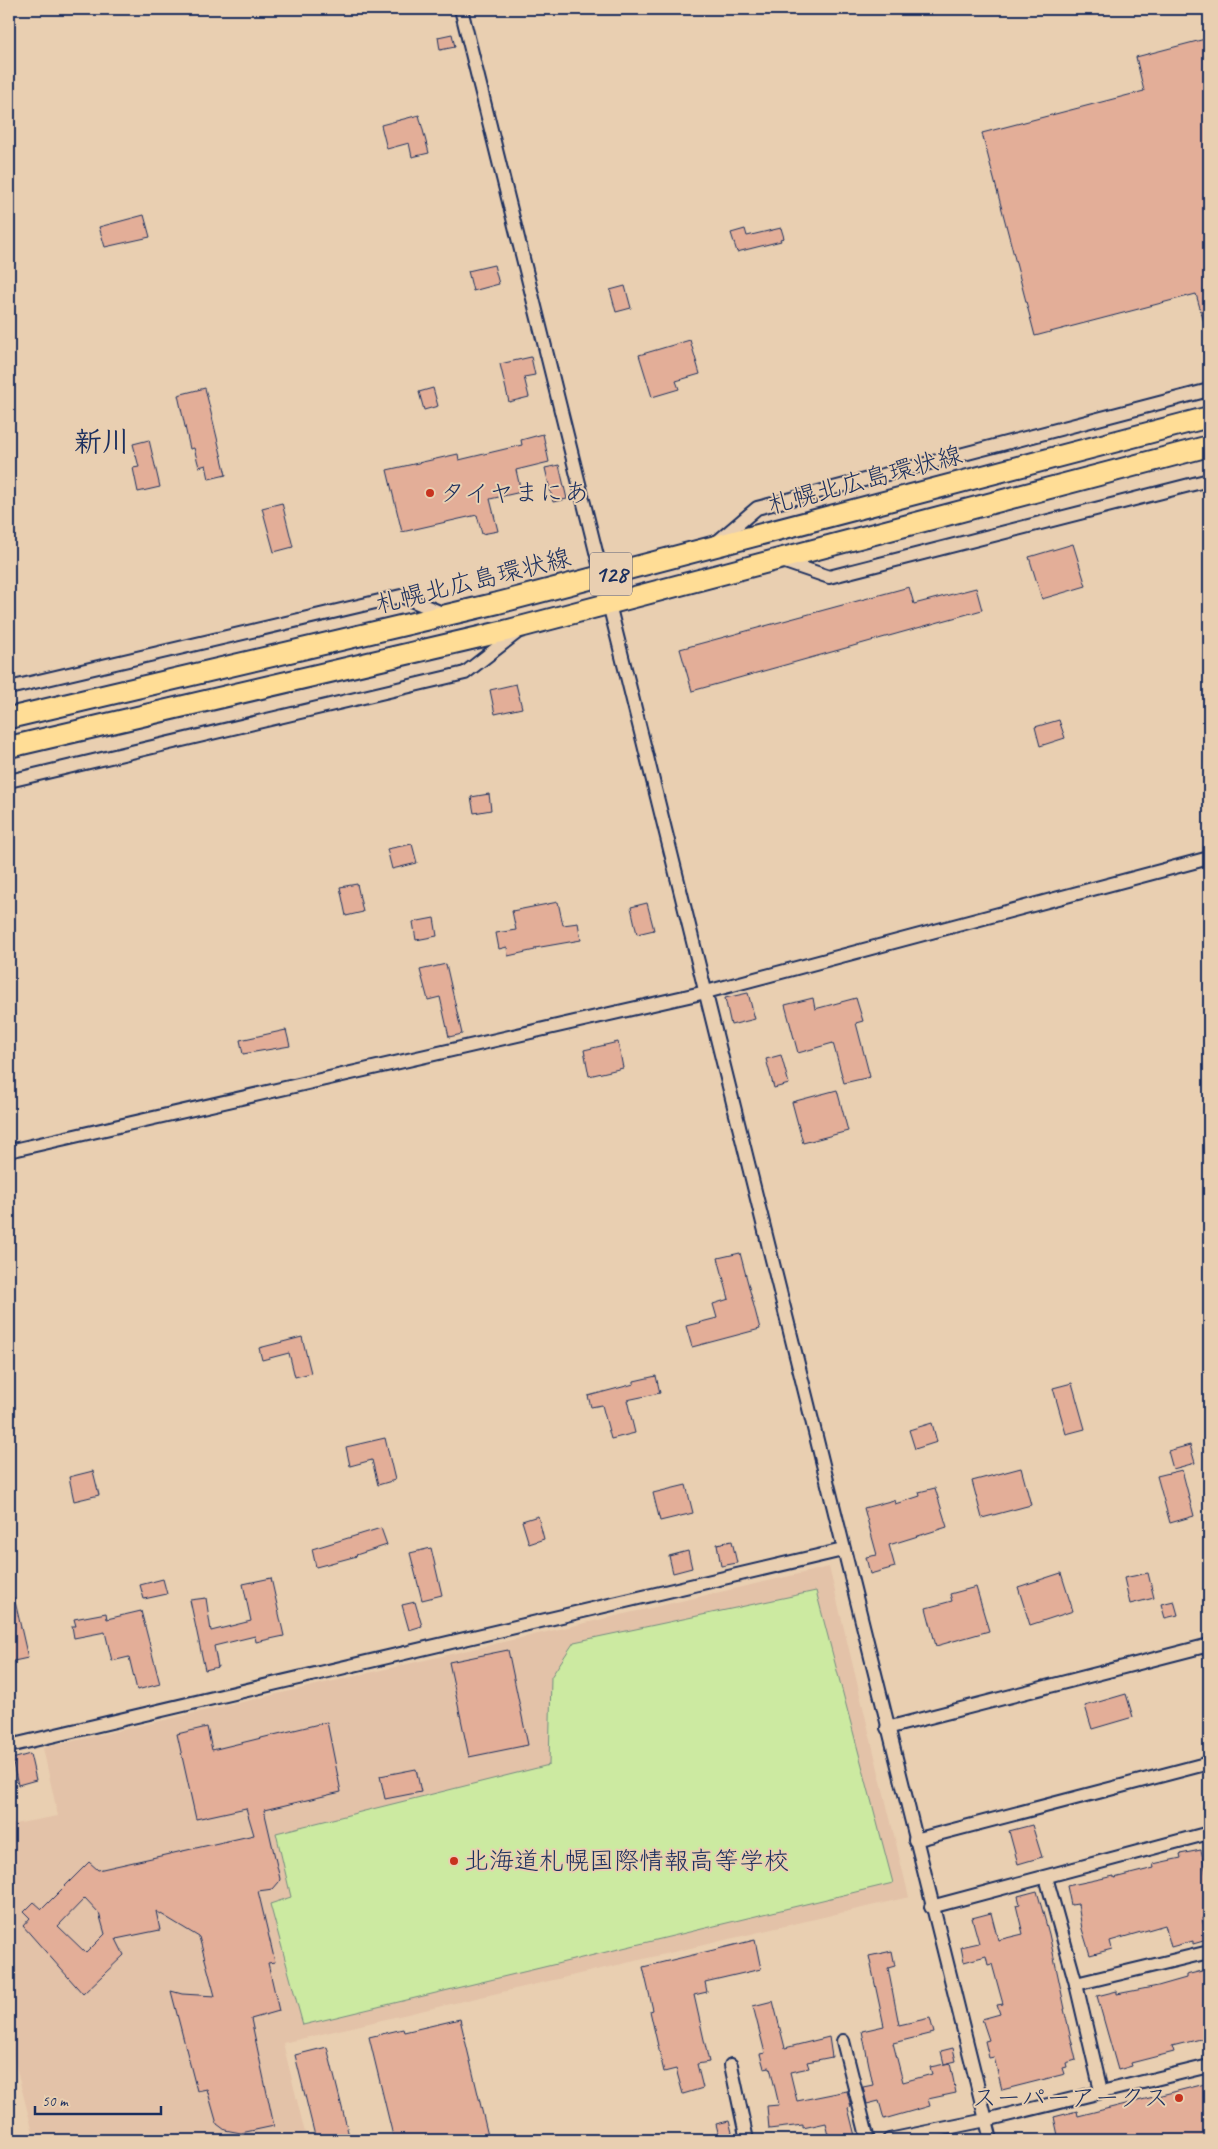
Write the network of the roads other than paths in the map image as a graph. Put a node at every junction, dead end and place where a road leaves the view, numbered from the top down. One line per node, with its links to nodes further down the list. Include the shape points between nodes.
1 (461, 9): 8 (street)
2 (1209, 390): 6 (street, via 757,508)
3 (1209, 417): 6 (main road, 札幌北広島環状線 / 128)
4 (1209, 446): 7 (main road, 128)
5 (1209, 480): 7 (street, via 829,577)
6 (712, 547): 8 (main road, 札幌北広島環状線 / 128)
7 (778, 560): 9 (main road, 128)
8 (601, 576): 9 (street); 10 (main road, 札幌北広島環状線 / 128)
9 (609, 604): 11 (main road, 128); 17 (street)
10 (448, 615): 12 (street, via 401,596); 13 (main road, 札幌北広島環状線 / 128)
11 (524, 626): 14 (main road, 128); 15 (street, via 464,673)
12 (9, 688)
13 (9, 718)
14 (9, 746)
15 (9, 781)
16 (1209, 858): 17 (street)
17 (706, 992): 18 (street); 19 (street)
18 (9, 1151)
19 (843, 1550): 21 (street); 22 (street)
20 (1209, 1645): 21 (street)
21 (887, 1728): 25 (street)
22 (9, 1746)
23 (1209, 1763): 25 (street)
24 (1209, 1833): 26 (street)
25 (915, 1840): 27 (street)
26 (1046, 1877): 27 (street); 29 (street)
27 (932, 1907): 34 (street)
28 (1209, 1952): 29 (street)
29 (1076, 1984): 33 (street)
30 (844, 2041): 36 (street)
31 (731, 2065): 35 (street)
32 (1209, 2066): 33 (street)
33 (1101, 2092): 34 (street)
34 (986, 2120): 37 (street); 38 (street)
35 (748, 2140)
36 (868, 2140)
37 (889, 2140)
38 (991, 2140)

